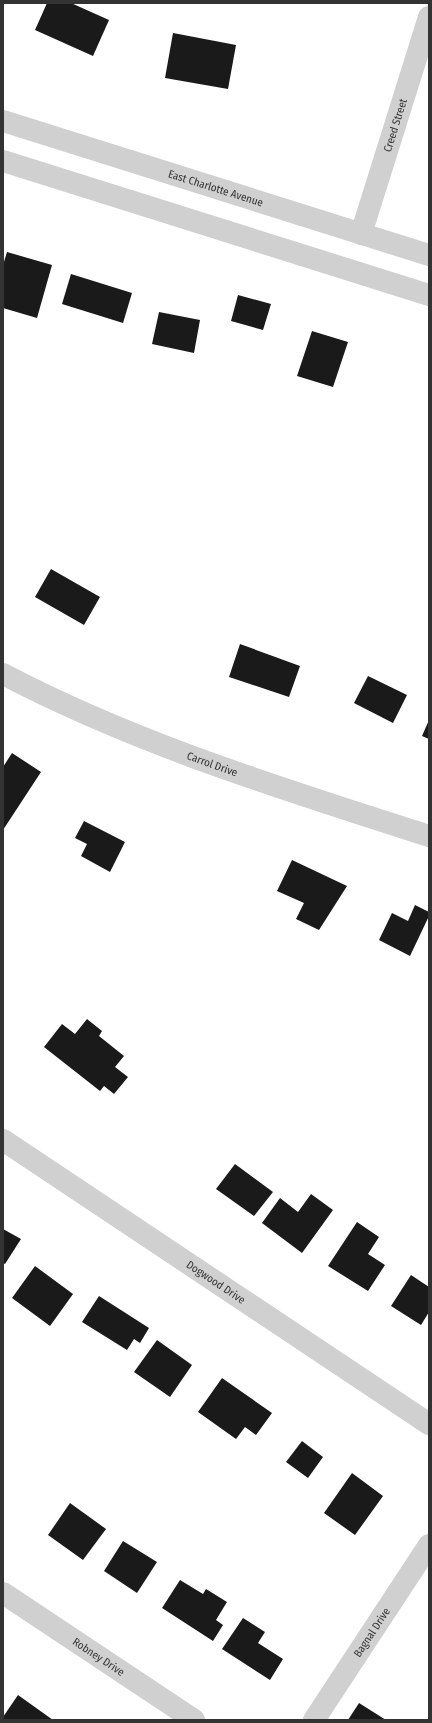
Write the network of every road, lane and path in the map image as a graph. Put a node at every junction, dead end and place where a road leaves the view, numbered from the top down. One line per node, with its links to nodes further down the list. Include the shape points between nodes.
1 (429, 17): 4 (street, Creed Street)
2 (3, 121): 4 (street, East Charlotte Avenue)
3 (3, 161): 6 (street)
4 (361, 234): 5 (street, East Charlotte Avenue)
5 (429, 256)
6 (429, 295)
7 (3, 674): 8 (street, Carrol Drive, via 119,730 225,770)
8 (429, 836)
9 (3, 1140): 10 (street, Dogwood Drive)
10 (429, 1424)
11 (429, 1545): 14 (street, Bagnal Drive)
12 (3, 1593): 13 (street, Robney Drive)
13 (194, 1720)
14 (314, 1720)

